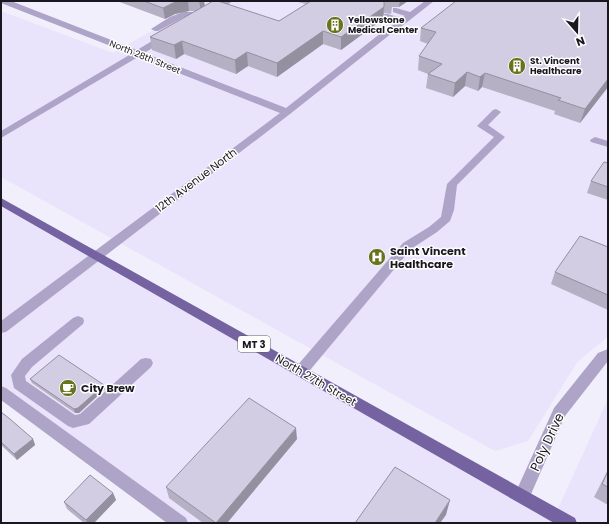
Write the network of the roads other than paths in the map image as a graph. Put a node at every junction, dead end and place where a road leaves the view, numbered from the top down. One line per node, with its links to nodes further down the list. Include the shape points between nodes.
1 (4, 1): 12 (street, North 28th Street)
2 (229, 1): 6 (street)
3 (430, 1): 5 (street, 12th Avenue North)
4 (396, 10): 5 (street)
5 (411, 14): 8 (street, 12th Avenue North)
6 (203, 16): 9 (street); 10 (street, via 185,13)
7 (387, 16): 8 (street)
8 (403, 21): 13 (street, 12th Avenue North)
9 (190, 23)
10 (155, 28)
11 (170, 34): 12 (street)
12 (136, 54): 13 (street, North 28th Street); 15 (street)
13 (287, 112): 19 (street, 12th Avenue North)
14 (496, 112): 24 (street, via 482,126 500,137 452,184 445,219 407,246)
15 (1, 135)
16 (595, 140): 17 (street)
17 (608, 144)
18 (1, 201): 19 (main road, North 27th Street / MT 3)
19 (96, 255): 21 (street, 12th Avenue North); 24 (main road, North 27th Street / MT 3)
20 (78, 321): 23 (street, via 27,363 18,375 19,384 73,422 84,420)
21 (1, 328)
22 (608, 354): 26 (street, Poly Drive, via 559,412)
23 (146, 363)
24 (301, 371): 26 (main road, North 27th Street / MT 3)
25 (1, 392): 27 (street)
26 (522, 496): 28 (main road, North 27th Street / MT 3)
27 (180, 523)
28 (569, 523)

